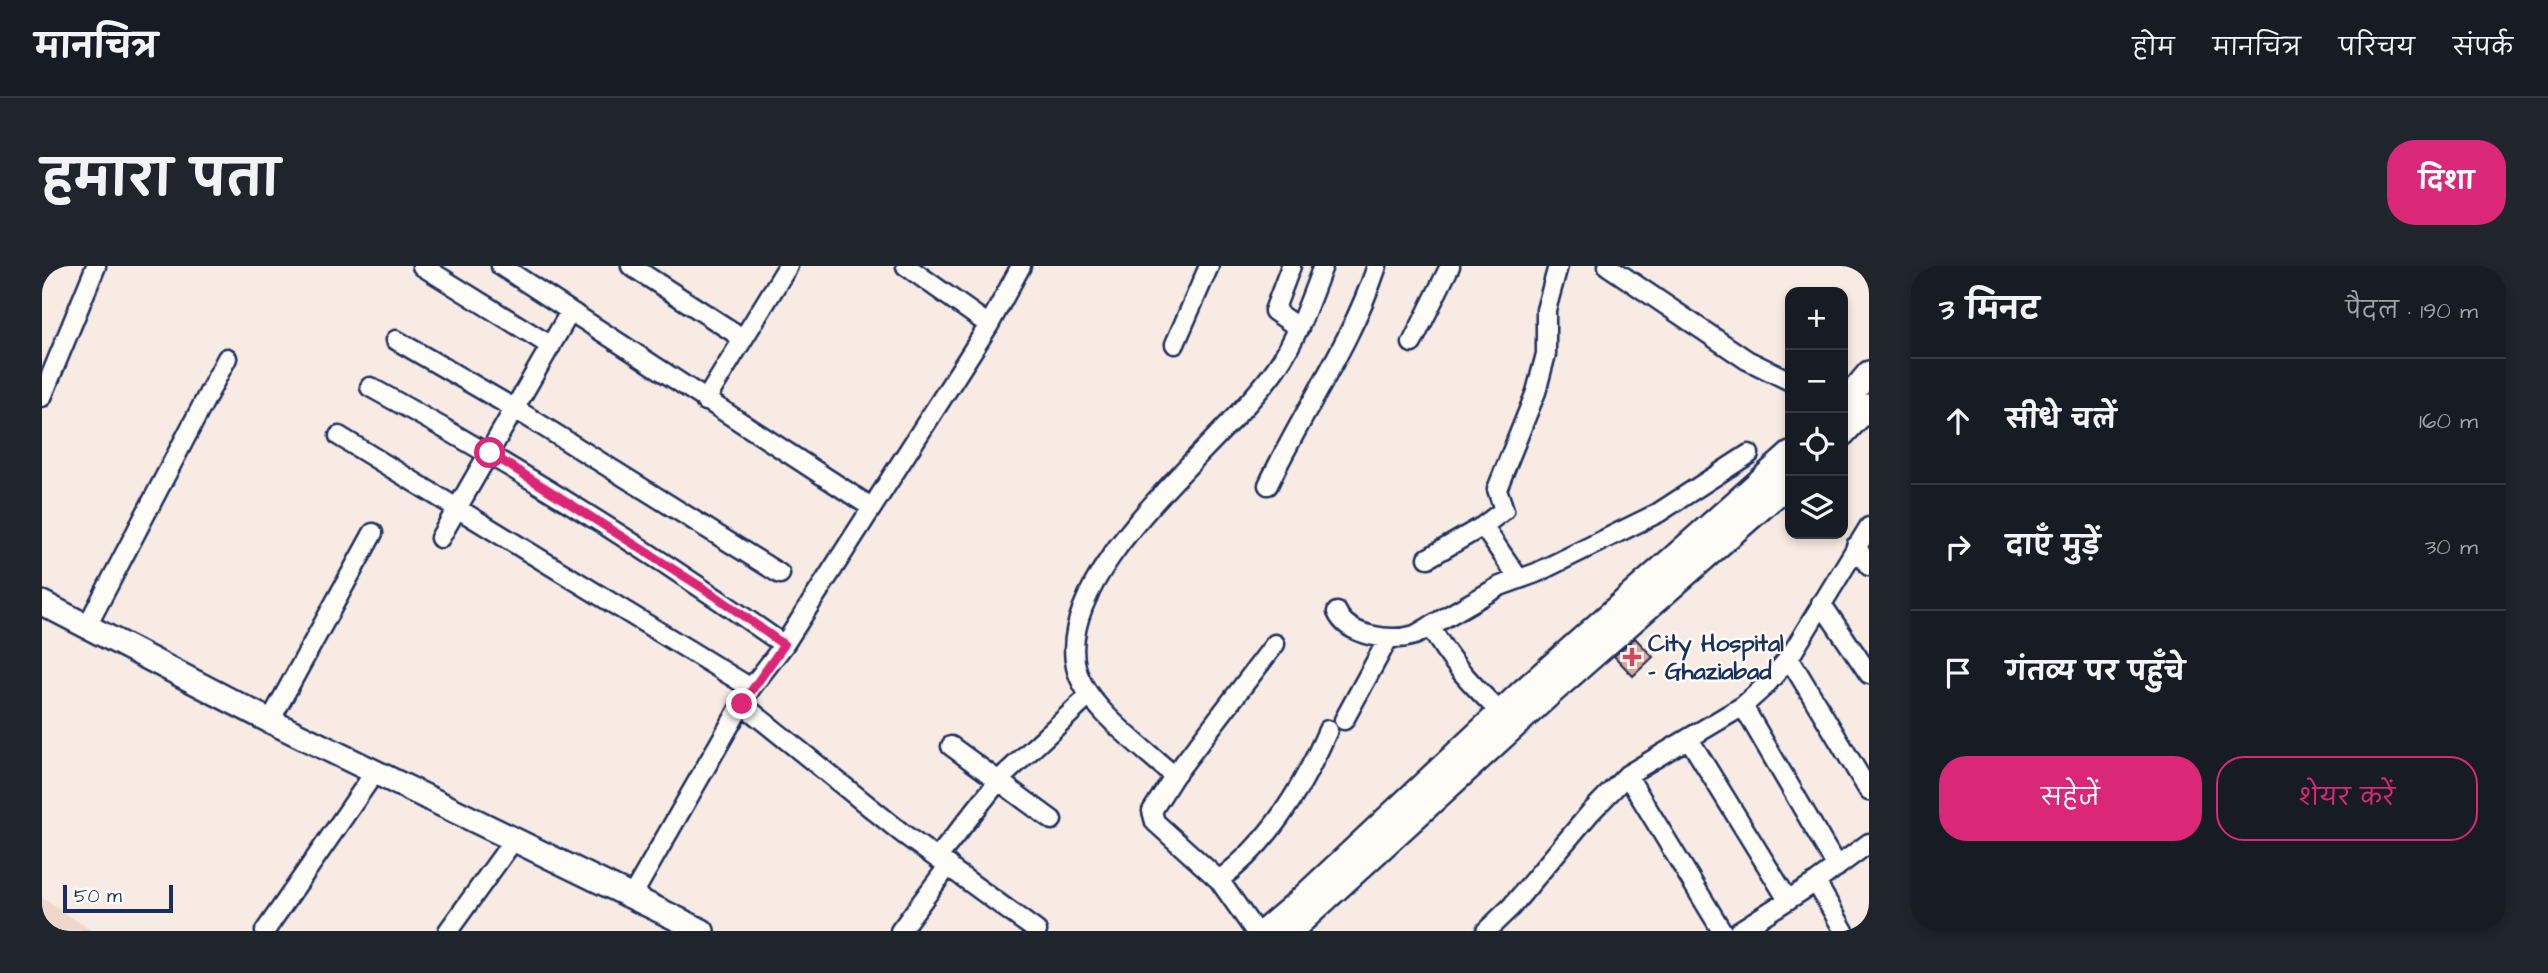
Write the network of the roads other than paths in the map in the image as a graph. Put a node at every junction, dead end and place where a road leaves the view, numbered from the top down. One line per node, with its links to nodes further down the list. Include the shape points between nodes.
1 (96, 266): 28 (street)
2 (422, 266): 23 (street)
3 (500, 266): 15 (street)
4 (631, 266): 19 (street)
5 (788, 266): 19 (street)
6 (906, 266): 17 (street)
7 (1209, 266): 22 (street)
8 (1292, 266): 18 (street, via 1274,311)
9 (1323, 266): 18 (street)
10 (1377, 266): 38 (street, via 1341,349)
11 (1450, 266): 21 (street)
12 (1558, 266): 42 (street, via 1545,310 1546,354 1536,392 1496,493 1504,510)
13 (1608, 266): 26 (street, via 1747,360)
14 (1017, 268): 17 (street)
15 (520, 271): 16 (street)
16 (570, 312): 23 (street); 29 (street)
17 (989, 325): 40 (street)
18 (1299, 328): 62 (street, via 1244,408 1137,521 1105,563 1086,600 1076,637 1076,667)
19 (741, 337): 29 (street)
20 (396, 340): 31 (street)
21 (1412, 343)
22 (1175, 344)
23 (551, 346): 31 (street)
24 (227, 358): 55 (street)
25 (1869, 373): 32 (main road)
26 (1785, 379)
27 (370, 387): 35 (street)
28 (42, 397)
29 (705, 401): 40 (street)
30 (1869, 406): 33 (main road)
31 (517, 410): 35 (street); 49 (street)
32 (1848, 415)
33 (1848, 419)
34 (339, 436): 41 (street)
35 (490, 453): 41 (street); 58 (street, via 717,597)
36 (1749, 454): 50 (street, via 1658,513)
37 (1785, 458): 65 (main road)
38 (1268, 485)
39 (1785, 487): 93 (main road)
40 (871, 507): 58 (street)
41 (458, 508): 45 (street); 61 (street)
42 (1483, 526): 47 (street); 50 (street)
43 (1869, 527): 46 (street)
44 (373, 533): 67 (street)
45 (440, 538)
46 (1856, 546): 48 (street); 51 (street)
47 (1428, 558)
48 (1869, 566)
49 (780, 574)
50 (1519, 579): 54 (street)
51 (1821, 603): 59 (street); 60 (street)
52 (43, 605): 55 (main road)
53 (1337, 612): 56 (street, via 1353,628)
54 (1430, 626): 56 (street, via 1401,640); 65 (street, via 1445,654)
55 (86, 628): 67 (main road)
56 (1388, 639): 66 (street)
57 (1275, 644): 73 (street)
58 (784, 645): 61 (street)
59 (1789, 657): 64 (street); 75 (street)
60 (1869, 674)
61 (751, 688): 63 (street)
62 (1088, 696): 73 (street); 74 (street)
63 (742, 704): 79 (street); 83 (street)
64 (1743, 706): 69 (street); 80 (street)
65 (1500, 712): 92 (main road)
66 (1344, 720)
67 (270, 722): 71 (main road)
68 (1328, 730): 81 (street, via 1308,777 1284,812)
69 (1689, 739): 72 (street); 84 (street)
70 (951, 746): 74 (street)
71 (375, 772): 77 (main road); 86 (street)
72 (1627, 775): 85 (street); 94 (street)
73 (1174, 776): 81 (street, via 1152,817)
74 (1000, 779): 76 (street); 79 (street)
75 (1869, 791)
76 (1052, 820)
77 (513, 841): 83 (main road); 87 (street)
78 (1869, 843): 80 (street)
79 (943, 861): 89 (street); 90 (street)
80 (1837, 867): 82 (street)
81 (1219, 880): 91 (street)
82 (1816, 882): 84 (street); 96 (street)
83 (632, 896): 88 (main road)
84 (1788, 900): 95 (street)
85 (1487, 930)
86 (265, 931)
87 (448, 931)
88 (702, 931)
89 (900, 931)
90 (1037, 931)
91 (1255, 931)
92 (1264, 931)
93 (1291, 931)
94 (1723, 931)
95 (1739, 931)
96 (1844, 931)

